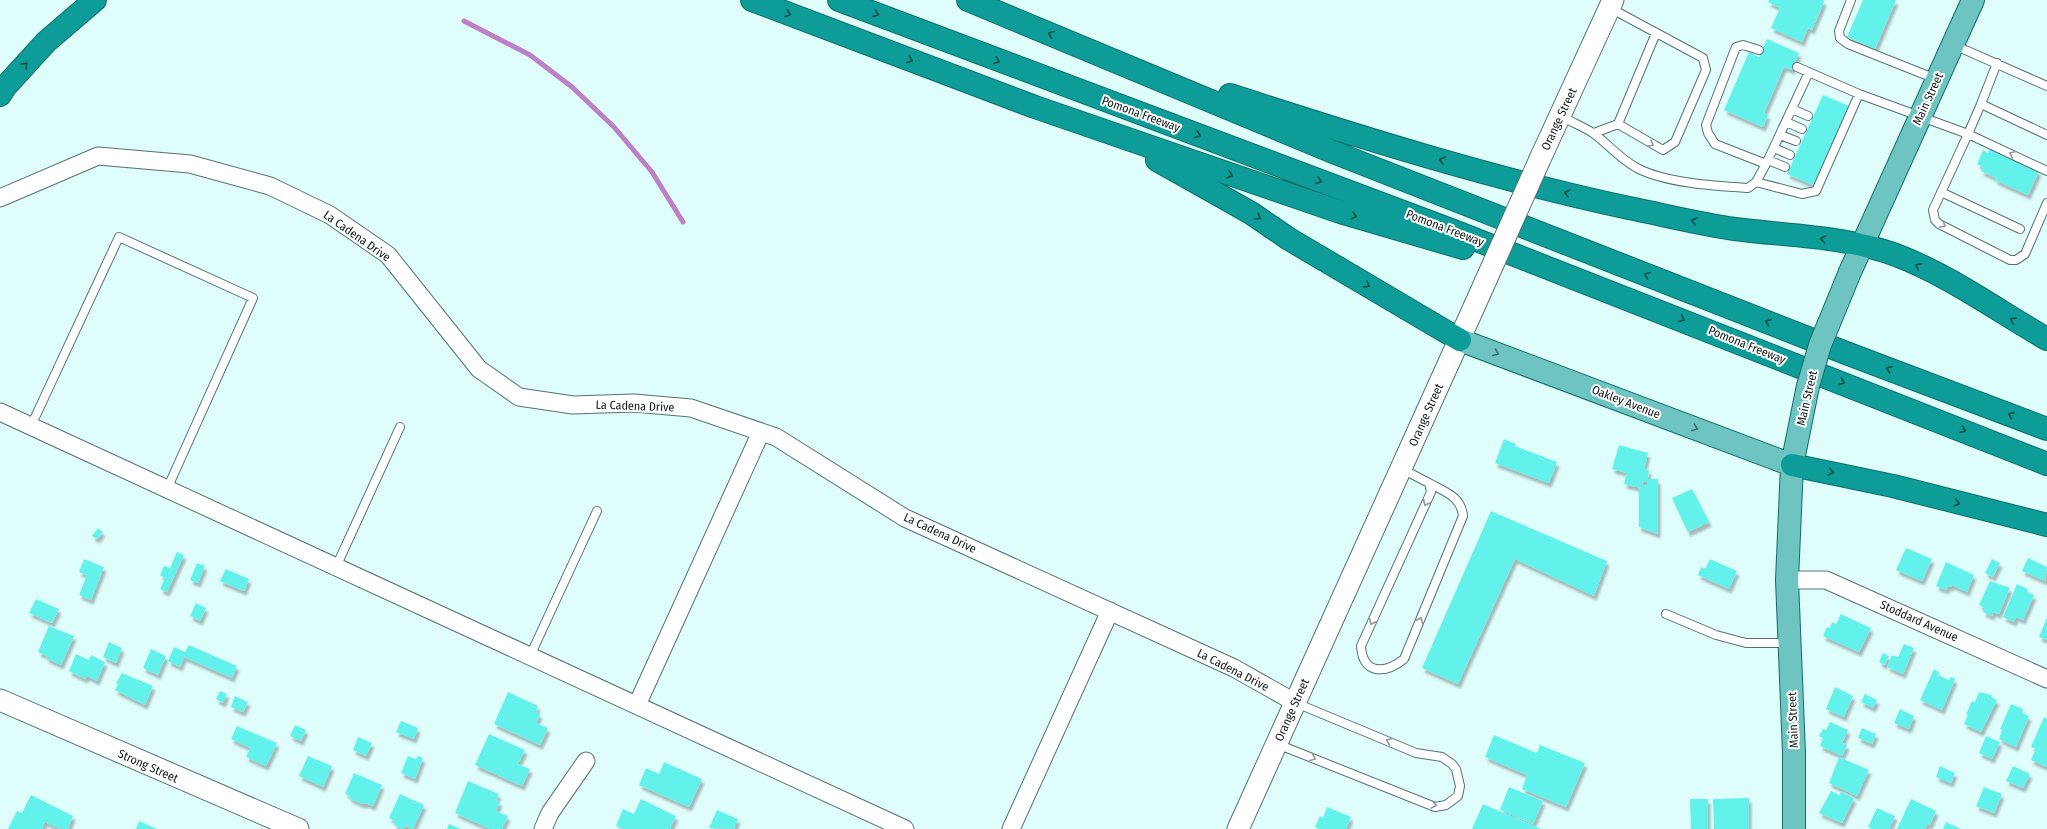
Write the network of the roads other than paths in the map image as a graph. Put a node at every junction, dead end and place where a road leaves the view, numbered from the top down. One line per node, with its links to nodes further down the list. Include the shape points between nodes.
1 (95, 0): 17 (highway, one-way to 1, via 46,42)
2 (752, 0): 20 (highway, one-way to 20)
3 (839, 0): 44 (highway, Pomona Freeway, one-way to 44)
4 (970, 0): 10 (highway, one-way to 4)
5 (1851, 0): 15 (lane, via 1839,31 1840,38 1848,44)
6 (1974, 0): 9 (main road, Main Street)
7 (1611, 4): 8 (lane); 23 (street, Orange Street)
8 (1656, 33): 26 (lane); 26 (lane, one-way to 8, via 1663,150 1675,142 1706,70 1703,58)
9 (1953, 44): 12 (lane); 15 (main road, Main Street)
10 (1086, 49): 43 (highway, one-way to 10, via 1732,228 1628,207 1472,169 1331,128); 50 (highway, one-way to 10, via 1340,155)
11 (1759, 50): 35 (lane, via 1743,44 1736,47 1706,125 1715,144)
12 (1998, 63): 16 (lane); 19 (lane)
13 (1797, 67): 14 (lane)
14 (1809, 72): 18 (lane); 21 (lane)
15 (1937, 79): 22 (main road, Main Street)
16 (2047, 86)
17 (0, 94)
18 (1859, 94): 22 (lane); 38 (lane, via 1816,191 1802,194)
19 (1981, 104): 29 (lane); 31 (lane)
20 (1035, 107): 44 (highway, one-way to 44, via 1340,212); 46 (highway, one-way to 46, via 1152,158 1251,213 1289,239)
21 (1792, 109): 24 (lane); 25 (lane)
22 (1920, 115): 29 (lane); 43 (main road, Main Street)
23 (1561, 116): 28 (lane); 46 (street, Orange Street, bridge)
24 (1808, 116)
25 (1786, 122): 27 (lane); 30 (lane)
26 (1618, 124): 28 (lane)
27 (1802, 129)
28 (1594, 133): 38 (lane, via 1609,148 1637,168 1659,176 1708,185 1748,188)
29 (1968, 134): 37 (lane, one-way to 29); 39 (lane)
30 (1780, 135): 32 (lane); 33 (lane)
31 (2047, 135)
32 (1796, 142)
33 (1774, 148): 34 (lane); 35 (lane)
34 (1790, 155)
35 (1767, 162): 36 (lane); 38 (lane)
36 (1785, 167)
37 (2047, 171)
38 (1756, 182)
39 (1941, 192): 41 (lane, one-way to 41, via 1933,210 1935,220 1939,224 2010,260 2016,260 2025,254); 42 (lane)
40 (0, 198): 51 (street, La Cadena Drive, via 98,156 190,164 270,186 330,215 388,255 479,369 518,397 573,405 634,403 691,408)
41 (2047, 203)
42 (2020, 229)
43 (1862, 244): 45 (highway, one-way to 43, via 1953,283 1901,258); 52 (main road, Main Street, bridge, via 1820,345 1808,386)
44 (1620, 294): 53 (highway, Pomona Freeway, one-way to 53)
45 (2047, 339)
46 (1460, 340): 52 (main road, Oakley Avenue, one-way to 52); 54 (street, Orange Street)
47 (0, 412): 48 (street)
48 (31, 426): 56 (street); 56 (lane, via 119,237 253,298)
49 (400, 427): 59 (lane)
50 (2047, 429)
51 (760, 432): 61 (street, La Cadena Drive, via 776,437 905,518); 68 (street)
52 (1792, 464): 58 (highway, one-way to 58, via 1893,486); 60 (main road, Main Street)
53 (2047, 464)
54 (1401, 469): 55 (lane); 67 (street, Orange Street)
55 (1429, 483): 55 (lane, one-way to 55, via 1431,492 1361,646 1362,658 1368,666 1381,670 1394,667 1404,658 1463,516 1462,506 1454,497)
56 (167, 489): 59 (street)
57 (596, 510): 64 (lane)
58 (2047, 525)
59 (336, 567): 64 (street)
60 (1787, 580): 63 (main road, Main Street); 65 (street, Stoddard Avenue, via 1826,580)
61 (1110, 611): 67 (street, La Cadena Drive, via 1234,668); 74 (street)
62 (1666, 614): 63 (lane, via 1716,635 1746,643)
63 (1790, 643): 76 (main road, Main Street)
64 (530, 656): 68 (street)
65 (2047, 679)
66 (0, 700): 72 (street, Strong Street)
67 (1296, 703): 69 (street, Orange Street); 69 (lane, one-way to 67, via 1435,807 1446,805 1458,796 1460,786 1456,769 1442,757 1416,753)
68 (637, 705): 71 (street)
69 (1277, 744): 75 (street, Orange Street)
70 (586, 761): 73 (street, via 550,813)
71 (895, 827)
72 (298, 829)
73 (543, 829)
74 (1011, 829)
75 (1238, 829)
76 (1794, 829)

